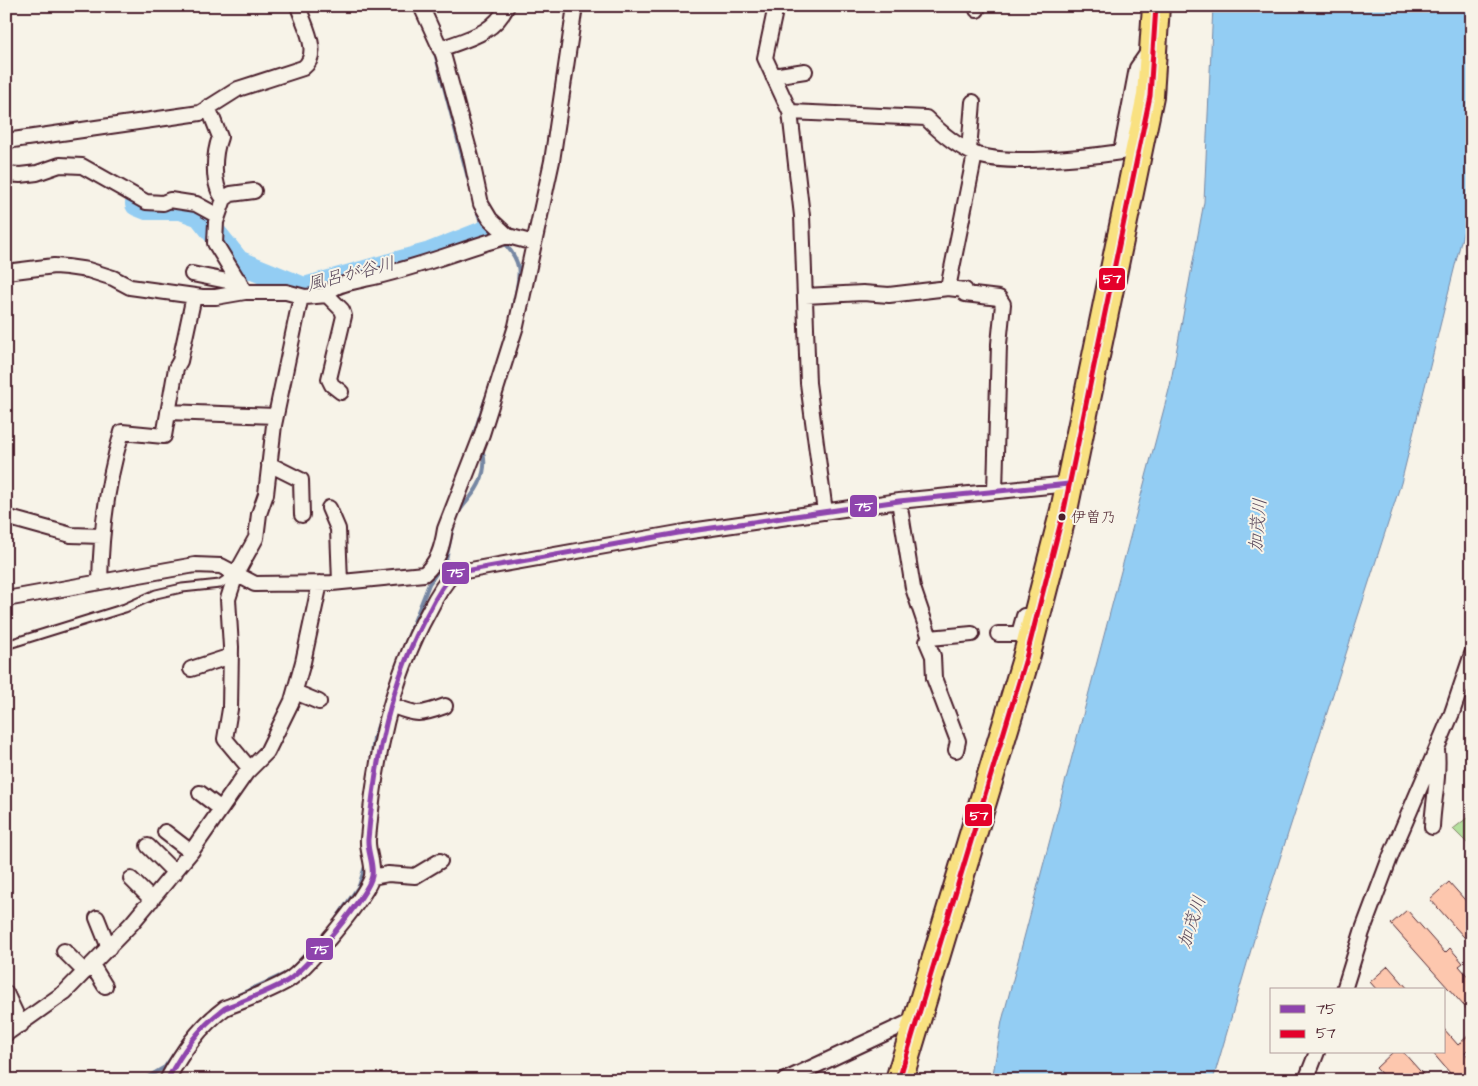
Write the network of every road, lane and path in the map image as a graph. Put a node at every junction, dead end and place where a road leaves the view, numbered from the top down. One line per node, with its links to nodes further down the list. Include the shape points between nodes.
1 (298, 6): 12 (street, via 313,52 310,63 238,89)
2 (421, 6): 8 (street)
3 (507, 6): 8 (street, via 501,18 486,31)
4 (575, 6): 21 (street, via 552,161)
5 (776, 6): 10 (street, via 765,58)
6 (1156, 6): 7 (highway)
7 (1154, 45): 15 (street, via 1137,68 1121,152 1013,160); 34 (highway, via 1150,96)
8 (440, 49): 20 (street, via 471,157 480,204)
9 (805, 71): 10 (street)
10 (773, 76): 13 (street)
11 (973, 102): 15 (street)
12 (208, 107): 14 (street, via 200,113); 18 (street, via 220,137 216,149 216,174 218,189)
13 (790, 112): 15 (street, via 926,118 944,136); 29 (street, via 802,216)
14 (6, 141)
15 (972, 152): 25 (street)
16 (6, 174): 19 (street, via 20,175 60,165 82,166 146,202 170,200 196,204)
17 (254, 191): 18 (street, via 231,194)
18 (224, 199): 19 (street)
19 (218, 216): 24 (street, via 215,243)
20 (508, 236): 21 (street); 26 (street, via 401,272 352,282 330,290)
21 (534, 243): 42 (street, via 502,374 445,529)
22 (6, 272): 27 (street, via 67,267 105,275 130,287)
23 (192, 274): 24 (street)
24 (242, 286): 27 (street, via 216,297); 28 (street)
25 (948, 288): 29 (street, via 889,295); 35 (street, via 965,290 965,294 999,298 1003,304)
26 (327, 295): 28 (street); 30 (street, via 344,316 329,379)
27 (194, 296): 31 (street)
28 (301, 296): 32 (street)
29 (805, 296): 38 (street, via 808,383)
30 (341, 392)
31 (168, 412): 32 (street); 41 (street, via 164,436 122,432 108,488)
32 (276, 416): 33 (street)
33 (269, 464): 39 (street, via 301,480); 43 (street, via 256,538)
34 (1069, 484): 35 (street); 48 (highway)
35 (994, 491): 36 (street)
36 (899, 501): 38 (street); 53 (street, via 913,588)
37 (329, 508): 46 (street, via 338,529)
38 (825, 512): 44 (street, via 684,532 469,569)
39 (302, 515)
40 (6, 517): 41 (street, via 71,536)
41 (101, 536): 45 (street)
42 (435, 566): 44 (street); 46 (street, via 424,574)
43 (236, 574): 45 (street, via 221,566 194,565); 47 (street, via 255,584); 54 (lane, via 220,584 156,594 124,608); 56 (street, via 228,599)
44 (448, 577): 60 (street, via 415,636)
45 (100, 582): 49 (street)
46 (340, 582): 47 (street)
47 (320, 583): 58 (street)
48 (1042, 594): 52 (street, via 1029,598 1019,634); 83 (highway, via 1025,662)
49 (11, 598): 50 (street)
50 (6, 608)
51 (972, 634): 53 (street)
52 (998, 634)
53 (930, 638): 63 (street, via 927,642 933,656 934,678 958,741)
54 (6, 645)
55 (1472, 654): 62 (street)
56 (231, 656): 57 (street); 64 (street, via 230,709 225,739)
57 (191, 669)
58 (295, 692): 59 (street); 64 (street, via 267,752)
59 (319, 702)
60 (391, 704): 61 (street, via 414,714); 73 (street, via 381,739 368,842 373,860)
61 (445, 706)
62 (1437, 749): 67 (street, via 1439,768); 81 (street, via 1391,855)
63 (956, 750)
64 (250, 769): 66 (street)
65 (200, 793): 66 (street)
66 (220, 809): 70 (street)
67 (1432, 827)
68 (164, 832): 70 (street)
69 (148, 846): 72 (street)
70 (191, 852): 72 (street)
71 (440, 860): 73 (street, via 415,876 388,874)
72 (175, 873): 75 (street)
73 (372, 877): 87 (street, via 343,921 297,974 216,1015 189,1043)
74 (131, 879): 75 (street)
75 (152, 900): 77 (street)
76 (97, 918): 77 (street)
77 (109, 948): 79 (street)
78 (64, 951): 79 (street)
79 (89, 969): 80 (street); 84 (street)
80 (105, 986)
81 (1345, 988)
82 (6, 992): 84 (street)
83 (919, 1018): 88 (street); 89 (highway)
84 (21, 1025): 85 (street)
85 (6, 1034)
86 (1316, 1054): 90 (street)
87 (167, 1080)
88 (785, 1080)
89 (899, 1080)
90 (1306, 1080)

